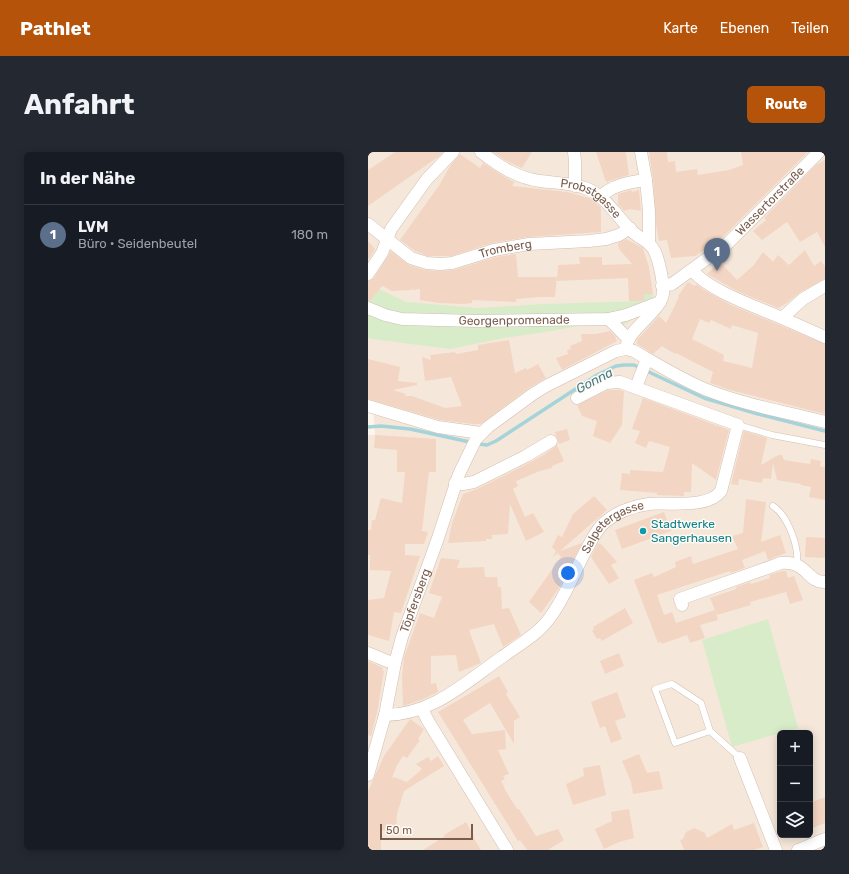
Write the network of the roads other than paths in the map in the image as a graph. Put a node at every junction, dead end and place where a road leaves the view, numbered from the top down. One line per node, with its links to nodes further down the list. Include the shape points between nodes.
1 (453, 152): 11 (street, via 427,179 391,229)
2 (481, 152): 7 (street, Probstgasse, via 519,176)
3 (574, 152): 7 (street)
4 (641, 152): 6 (street)
5 (819, 152): 13 (street, Wassertorstraße, via 727,244)
6 (646, 180): 8 (street, via 620,186); 12 (street)
7 (575, 186): 8 (street, Probstgasse, via 586,188)
8 (600, 197): 10 (street, Probstgasse)
9 (368, 224): 11 (street, Tromberg)
10 (630, 228): 11 (street, Tromberg, via 606,239 529,244 440,264 410,258); 12 (street, Probstgasse)
11 (387, 240): 14 (street)
12 (649, 241): 15 (street, via 657,256)
13 (692, 270): 15 (street, Wassertorstraße, via 672,284); 19 (street, via 720,291)
14 (368, 274)
15 (662, 286): 17 (street)
16 (825, 286): 19 (street, via 803,299)
17 (660, 302): 20 (street, Georgenpromenade); 22 (street)
18 (368, 308): 20 (street, Georgenpromenade, via 402,319)
19 (782, 318): 21 (street)
20 (608, 319): 22 (street, via 613,322)
21 (825, 338)
22 (628, 344): 23 (street); 29 (street, via 546,386)
23 (646, 362): 24 (street); 27 (street, via 716,393)
24 (637, 383): 25 (street, via 606,383); 28 (street)
25 (577, 398)
26 (368, 406): 29 (street, via 438,427)
27 (825, 422)
28 (738, 425): 31 (lane, via 772,435); 39 (street, Salpetergasse, via 721,491 717,497 700,502 633,507 605,521 545,624 469,682)
29 (479, 436): 32 (street, Töpfersberg)
30 (551, 441): 32 (street, via 474,482)
31 (825, 445)
32 (456, 483): 38 (street, Töpfersberg, via 410,612)
33 (773, 506): 34 (lane, via 784,516 797,547)
34 (797, 564): 35 (street, via 812,579); 36 (street, via 776,565 687,596 680,599)
35 (825, 582)
36 (682, 605)
37 (368, 652): 38 (street)
38 (396, 663): 40 (street, Töpfersberg)
39 (422, 709): 40 (street, Salpetergasse); 45 (street)
40 (386, 715): 43 (street, Töpfersberg)
41 (710, 731): 41 (lane, via 675,743 655,689 672,684 700,703); 42 (lane)
42 (740, 758): 46 (street)
43 (368, 775)
44 (825, 839): 47 (street)
45 (508, 850)
46 (776, 850)
47 (798, 850)

